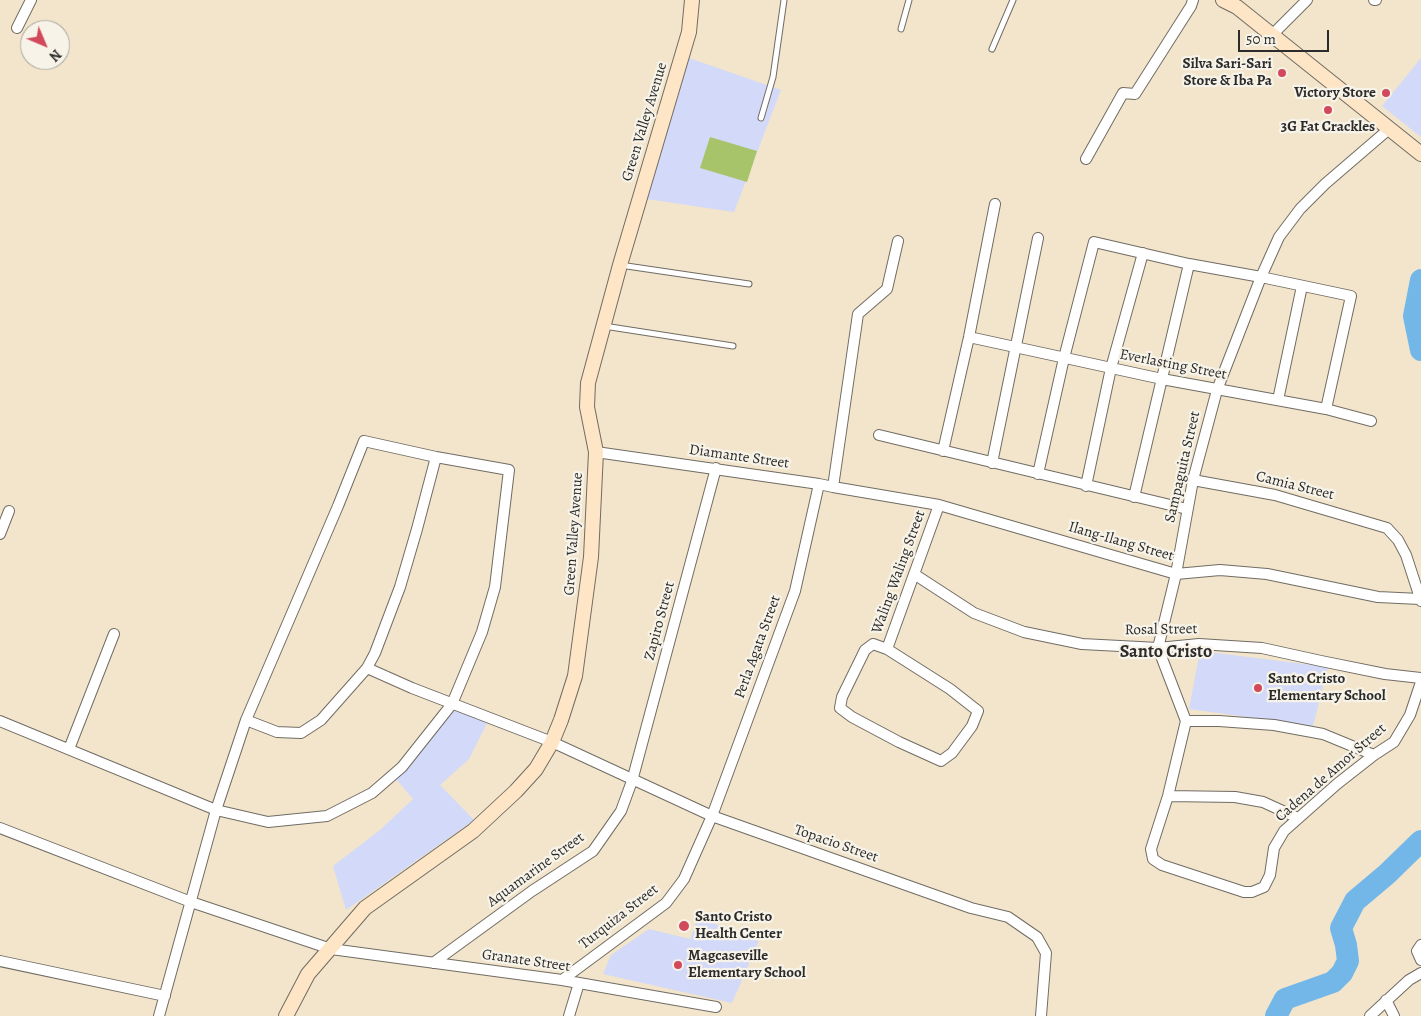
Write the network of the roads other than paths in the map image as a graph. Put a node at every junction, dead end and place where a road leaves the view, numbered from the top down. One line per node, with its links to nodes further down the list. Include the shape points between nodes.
1 (31, 0): 10 (street)
2 (692, 0): 23 (street, Green Valley Avenue, via 689,32)
3 (784, 0): 14 (lane, via 773,77)
4 (910, 0): 11 (lane)
5 (1013, 0): 13 (lane)
6 (1193, 0): 17 (street, via 1135,94 1123,93)
7 (1223, 0): 9 (street)
8 (1307, 0): 12 (street)
9 (1236, 4): 12 (street)
10 (17, 28)
11 (901, 28)
12 (1272, 35): 15 (street)
13 (992, 50)
14 (761, 118)
15 (1389, 128): 16 (street); 24 (street, Sampaguita Street, via 1300,209 1279,236)
16 (1417, 151)
17 (1086, 158)
18 (995, 204): 28 (street)
19 (1038, 238): 30 (street)
20 (898, 241): 48 (street, via 887,290 858,314)
21 (1142, 252): 22 (street); 31 (street, via 1094,242); 32 (street)
22 (1189, 264): 24 (street); 33 (street)
23 (620, 265): 25 (lane); 27 (street, Green Valley Avenue)
24 (1261, 277): 26 (street); 34 (street, Sampaguita Street)
25 (749, 284)
26 (1302, 286): 35 (street); 36 (street, via 1351,296)
27 (603, 326): 29 (lane); 39 (street, Green Valley Avenue, via 588,383 587,406)
28 (969, 338): 30 (street, Everlasting Street); 40 (street)
29 (733, 346)
30 (1016, 348): 31 (street, Everlasting Street); 42 (street)
31 (1064, 358): 32 (street, Everlasting Street); 44 (street)
32 (1111, 368): 33 (street, Everlasting Street); 47 (street)
33 (1162, 379): 34 (street, Everlasting Street); 50 (street)
34 (1217, 390): 35 (street, Everlasting Street); 45 (street, Sampaguita Street)
35 (1278, 400): 36 (street, Everlasting Street)
36 (1326, 409): 37 (street, Everlasting Street)
37 (1372, 420)
38 (879, 435): 40 (street)
39 (596, 452): 43 (street, Diamante Street); 68 (street, Green Valley Avenue, via 592,557 575,676)
40 (943, 452): 42 (street)
41 (436, 457): 61 (street, via 400,588); 64 (street, via 509,470 495,587 482,632); 65 (street, via 364,441)
42 (992, 463): 44 (street)
43 (716, 468): 46 (street, Diamante Street); 71 (street, Zapiro Street)
44 (1038, 474): 47 (street)
45 (1193, 480): 52 (street, Sampaguita Street); 57 (street, Camia Street, via 1275,495 1387,528 1406,555)
46 (819, 484): 48 (street, Diamante Street); 74 (street, Perla Agata Street, via 795,591)
47 (1086, 486): 50 (street)
48 (833, 488): 49 (street, Diamante Street)
49 (877, 494): 51 (street, Ilang-Ilang Street)
50 (1134, 497): 52 (street)
51 (939, 505): 55 (street, Waling Waling Street); 56 (street, Ilang-Ilang Street)
52 (1187, 509): 56 (street, Sampaguita Street)
53 (9, 511): 54 (street)
54 (0, 534)
55 (914, 574): 59 (street, Rosal Street, via 974,612 1024,632 1082,644); 60 (street, Waling Waling Street)
56 (1176, 574): 57 (street, Ilang-Ilang Street, via 1220,570 1267,574 1378,597); 59 (street, Sampaguita Street)
57 (1421, 600)
58 (114, 634): 69 (street)
59 (1158, 648): 62 (street, Rosal Street, via 1199,644 1262,648); 67 (street)
60 (887, 649): 60 (street, via 950,688 978,711 972,726 952,753 941,760 898,742 840,708 842,697 865,650 873,644)
61 (368, 668): 64 (street, Topacio Street); 65 (street, via 321,720 300,733 277,732)
62 (1421, 678)
63 (1421, 682): 70 (street, Cadena de Amor Street, via 1410,715 1394,742)
64 (452, 704): 68 (street, Topacio Street); 73 (street, via 402,767 372,793 327,816 268,822)
65 (246, 720): 73 (street)
66 (0, 721): 69 (street)
67 (1186, 721): 70 (street, via 1274,725 1323,734); 72 (street)
68 (552, 742): 71 (street, Topacio Street); 79 (street, Green Valley Avenue, via 536,769 516,791 473,831 365,908)
69 (69, 749): 73 (street)
70 (1374, 755): 75 (street, Cadena de Amor Street)
71 (632, 780): 74 (street, Topacio Street); 82 (street, Aquamarine Street, via 621,811 593,851)
72 (1168, 796): 75 (street, via 1235,797 1263,802); 75 (street, Cadena de Amor Street, via 1151,849 1153,858 1162,865 1244,892 1264,887 1270,875 1274,848 1284,831)
73 (216, 810): 77 (street)
74 (712, 816): 84 (street, Turquiza Street, via 684,879 666,903); 92 (street, Topacio Street, via 971,908 1008,917 1037,937 1046,953)
75 (1298, 818)
76 (0, 828): 77 (street, Granate Street)
77 (191, 902): 79 (street, Granate Street); 86 (street)
78 (1421, 945): 80 (street, via 1417,951)
79 (330, 949): 82 (street, Granate Street); 90 (street, Green Valley Avenue, via 308,974)
80 (1421, 960)
81 (0, 962): 86 (street)
82 (433, 963): 84 (street, Granate Street)
83 (1421, 973): 87 (street)
84 (562, 980): 85 (street, Granate Street)
85 (579, 983): 88 (street, Granate Street); 91 (street)
86 (165, 996): 89 (street)
87 (1386, 1000): 93 (street); 94 (street)
88 (716, 1007)
89 (159, 1016)
90 (286, 1016)
91 (569, 1016)
92 (1041, 1016)
93 (1370, 1016)
94 (1394, 1016)

